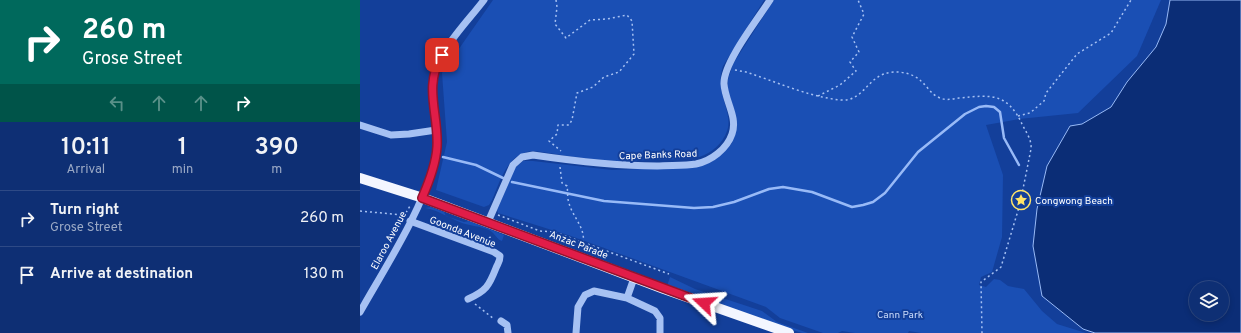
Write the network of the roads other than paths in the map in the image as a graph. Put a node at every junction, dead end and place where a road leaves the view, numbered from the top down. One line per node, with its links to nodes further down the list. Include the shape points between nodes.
1 (484, 0): 4 (street, Elaroo Avenue, via 434,70 432,88)
2 (770, 0): 8 (street, Cape Banks Road, via 728,68 724,85 734,128 728,143 719,153 696,164 618,166 533,155 518,160 510,171)
3 (360, 125): 4 (street, via 391,135)
4 (436, 130): 6 (street, Elaroo Avenue, via 436,158)
5 (360, 178): 6 (main road, Anzac Parade)
6 (422, 198): 7 (street, Elaroo Avenue); 8 (main road, Anzac Parade)
7 (410, 221): 10 (street, Goonda Avenue, via 500,256 500,262 486,289); 12 (street, Elaroo Avenue)
8 (488, 222): 9 (main road, Anzac Parade)
9 (634, 278): 11 (street); 17 (main road, Anzac Parade)
10 (470, 298)
11 (627, 298): 15 (street, via 594,291 584,295 578,307); 16 (street, via 658,313)
12 (360, 312)
13 (514, 320): 14 (street, via 504,323)
14 (508, 333)
15 (576, 333)
16 (660, 333)
17 (790, 333)

